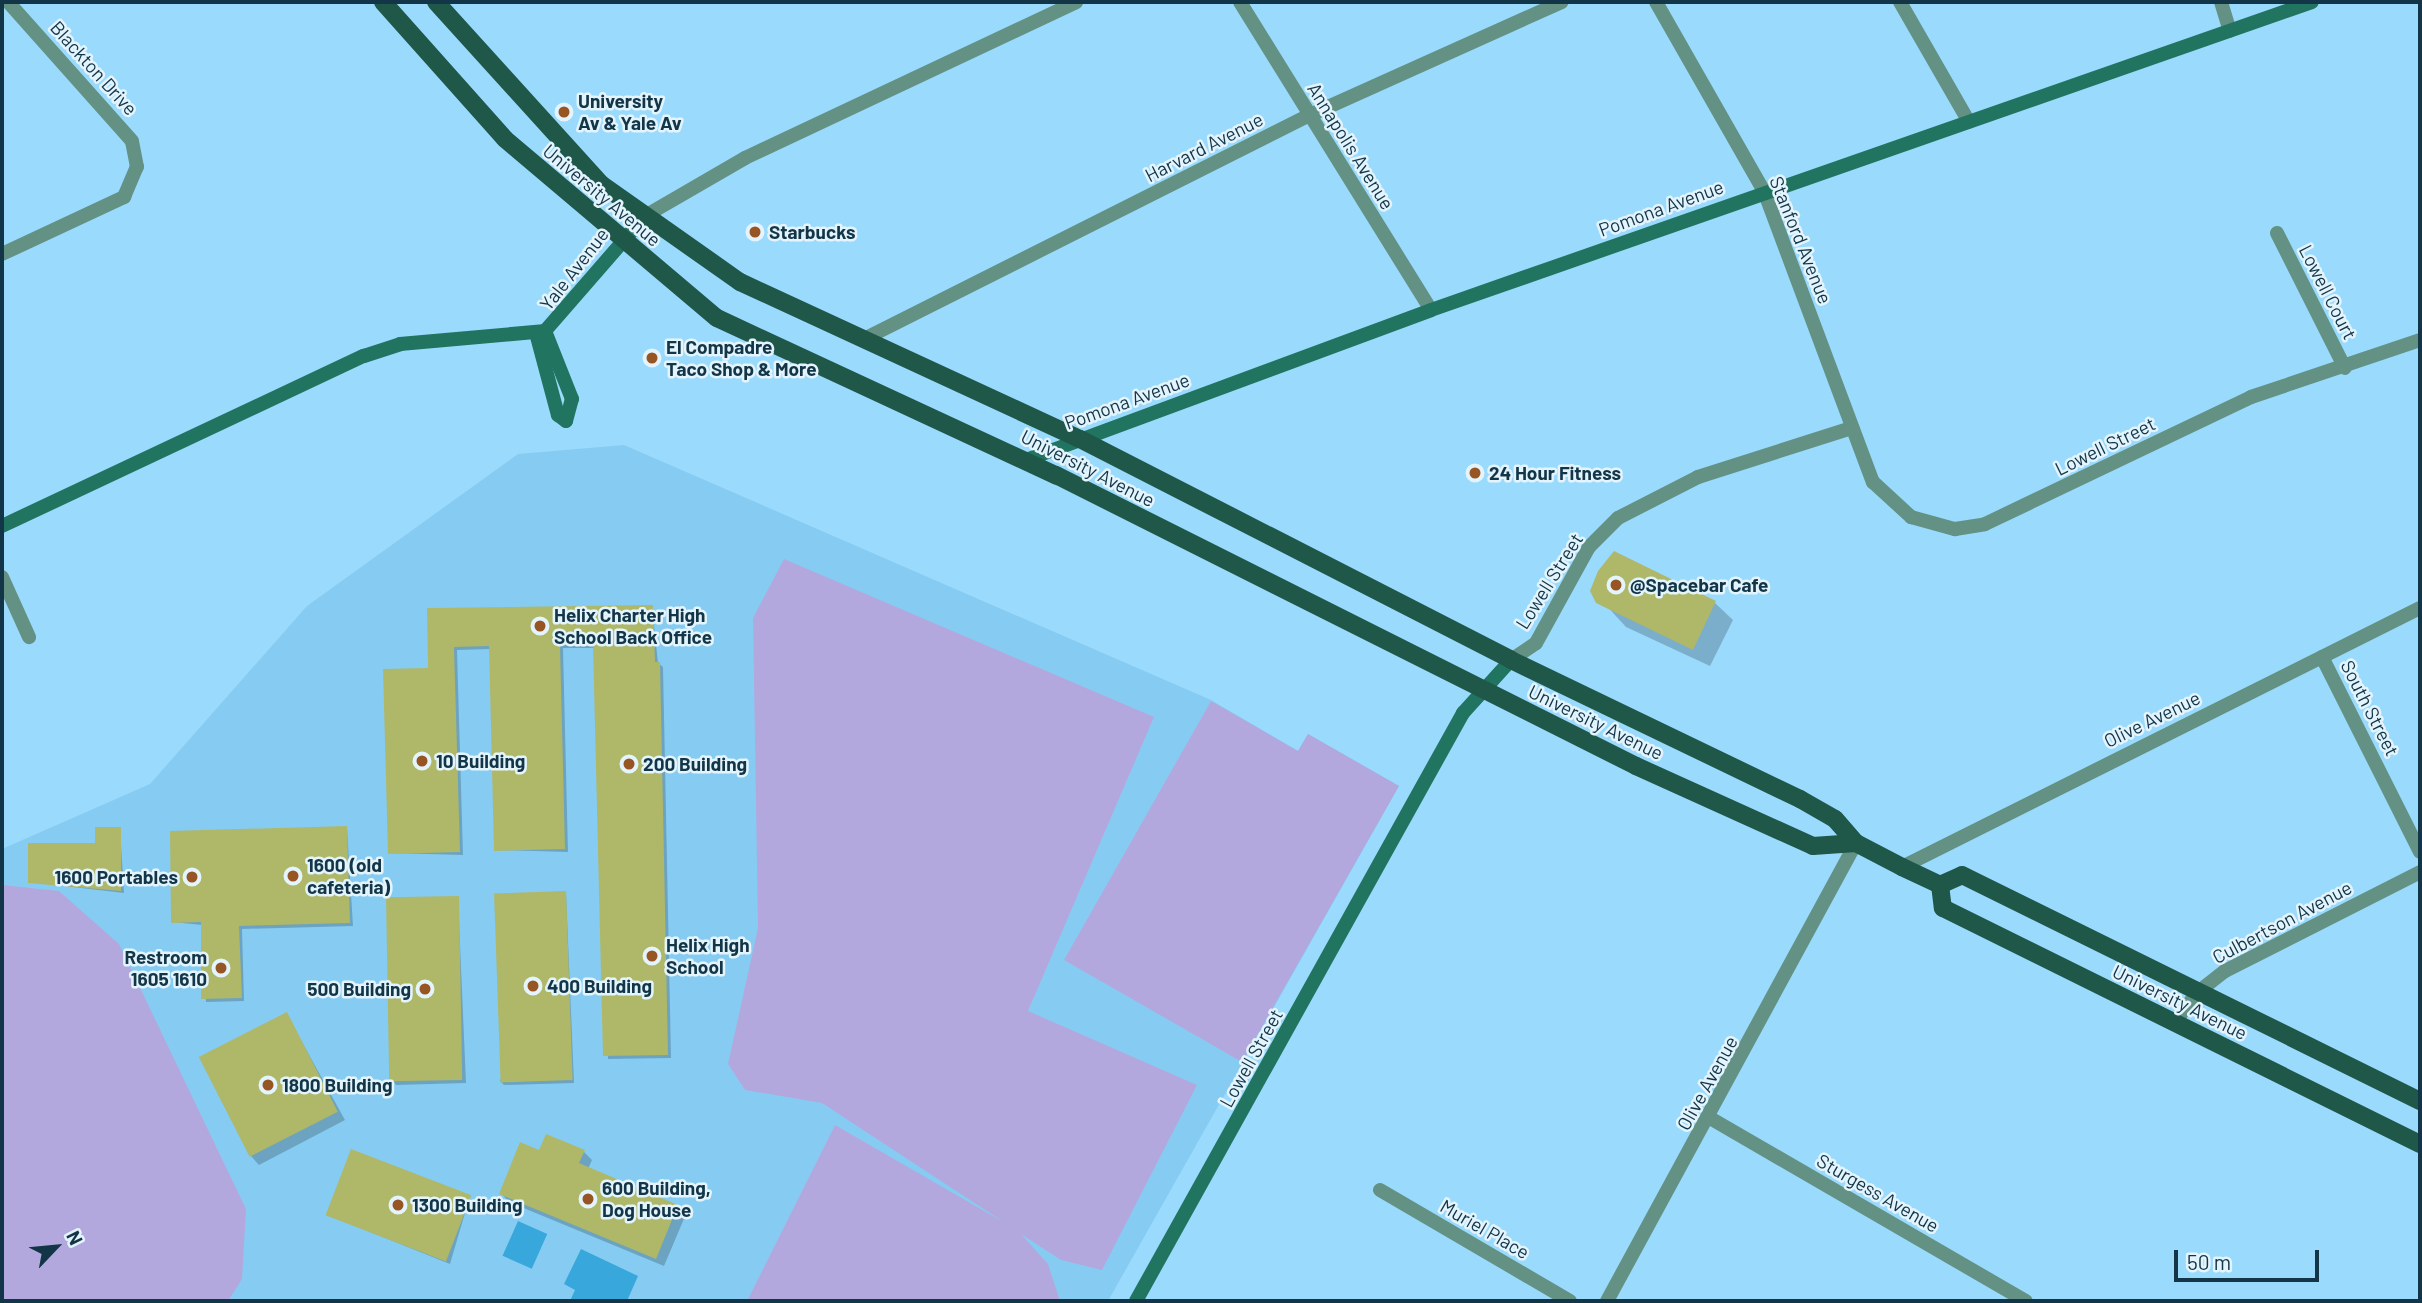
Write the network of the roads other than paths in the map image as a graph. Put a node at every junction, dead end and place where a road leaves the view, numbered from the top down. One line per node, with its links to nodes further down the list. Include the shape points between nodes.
1 (8, 2): 18 (street, Blackton Drive, via 132,141 137,167 124,197)
2 (383, 2): 17 (main road, University Avenue, via 505,139)
3 (436, 2): 15 (main road, University Avenue, via 601,184)
4 (1076, 2): 15 (street, Yale Avenue, via 745,158)
5 (1240, 2): 12 (street, Annapolis Avenue)
6 (1562, 2): 12 (street, Harvard Avenue)
7 (1656, 2): 14 (street, Stanford Avenue)
8 (1900, 2): 13 (street)
9 (2221, 2): 11 (street)
10 (2312, 2): 11 (street, Pomona Avenue)
11 (2230, 31): 13 (street, Pomona Avenue)
12 (1308, 116): 19 (street, Annapolis Avenue); 21 (street, Harvard Avenue)
13 (1969, 122): 14 (street, Pomona Avenue)
14 (1764, 191): 19 (street, Pomona Avenue); 24 (street, Stanford Avenue)
15 (645, 216): 17 (street, Yale Avenue); 21 (main road, University Avenue, via 740,282)
16 (2277, 233): 23 (street, Lowell Court)
17 (621, 239): 20 (street, Yale Avenue, via 570,309); 26 (main road, University Avenue, via 717,318)
18 (2, 254)
19 (1431, 310): 25 (street, Pomona Avenue)
20 (541, 332): 20 (street, via 558,415 566,421 572,399); 27 (street, Yale Avenue, via 400,344 364,356)
21 (868, 337): 25 (main road, University Avenue)
22 (2420, 340): 23 (street, Lowell Street)
23 (2345, 368): 24 (street, Lowell Street, via 2251,397 1970,527 1925,523 1889,502 1873,482)
24 (1852, 428): 32 (street, Lowell Street, via 1698,477 1618,518 1589,547 1535,643)
25 (1080, 439): 26 (street, Pomona Avenue); 32 (main road, University Avenue)
26 (1026, 460): 33 (main road, University Avenue)
27 (2, 526)
28 (2, 577): 30 (street)
29 (2420, 608): 31 (street, Olive Avenue)
30 (29, 636)
31 (2322, 657): 35 (street, South Street); 36 (street, Olive Avenue)
32 (1511, 660): 33 (street, Lowell Street); 34 (main road, University Avenue, via 1820,809)
33 (1480, 689): 34 (main road, University Avenue, via 1814,846); 45 (street, Lowell Street)
34 (1856, 843): 36 (main road, University Avenue); 42 (street, Olive Avenue)
35 (2420, 852)
36 (1902, 867): 38 (main road, University Avenue)
37 (2420, 872): 39 (street, Culbertson Avenue, via 2225,971)
38 (1940, 885): 39 (main road, University Avenue, via 1962,875); 40 (main road, University Avenue, via 1943,908)
39 (2198, 992): 40 (street, Culbertson Avenue); 41 (main road, University Avenue)
40 (2175, 1022): 43 (main road, University Avenue)
41 (2420, 1101)
42 (1710, 1118): 47 (street, Olive Avenue); 48 (street, Sturgess Avenue)
43 (2420, 1144)
44 (1380, 1191): 46 (street, Muriel Place)
45 (1136, 1301)
46 (1570, 1301)
47 (1607, 1301)
48 (2026, 1301)

